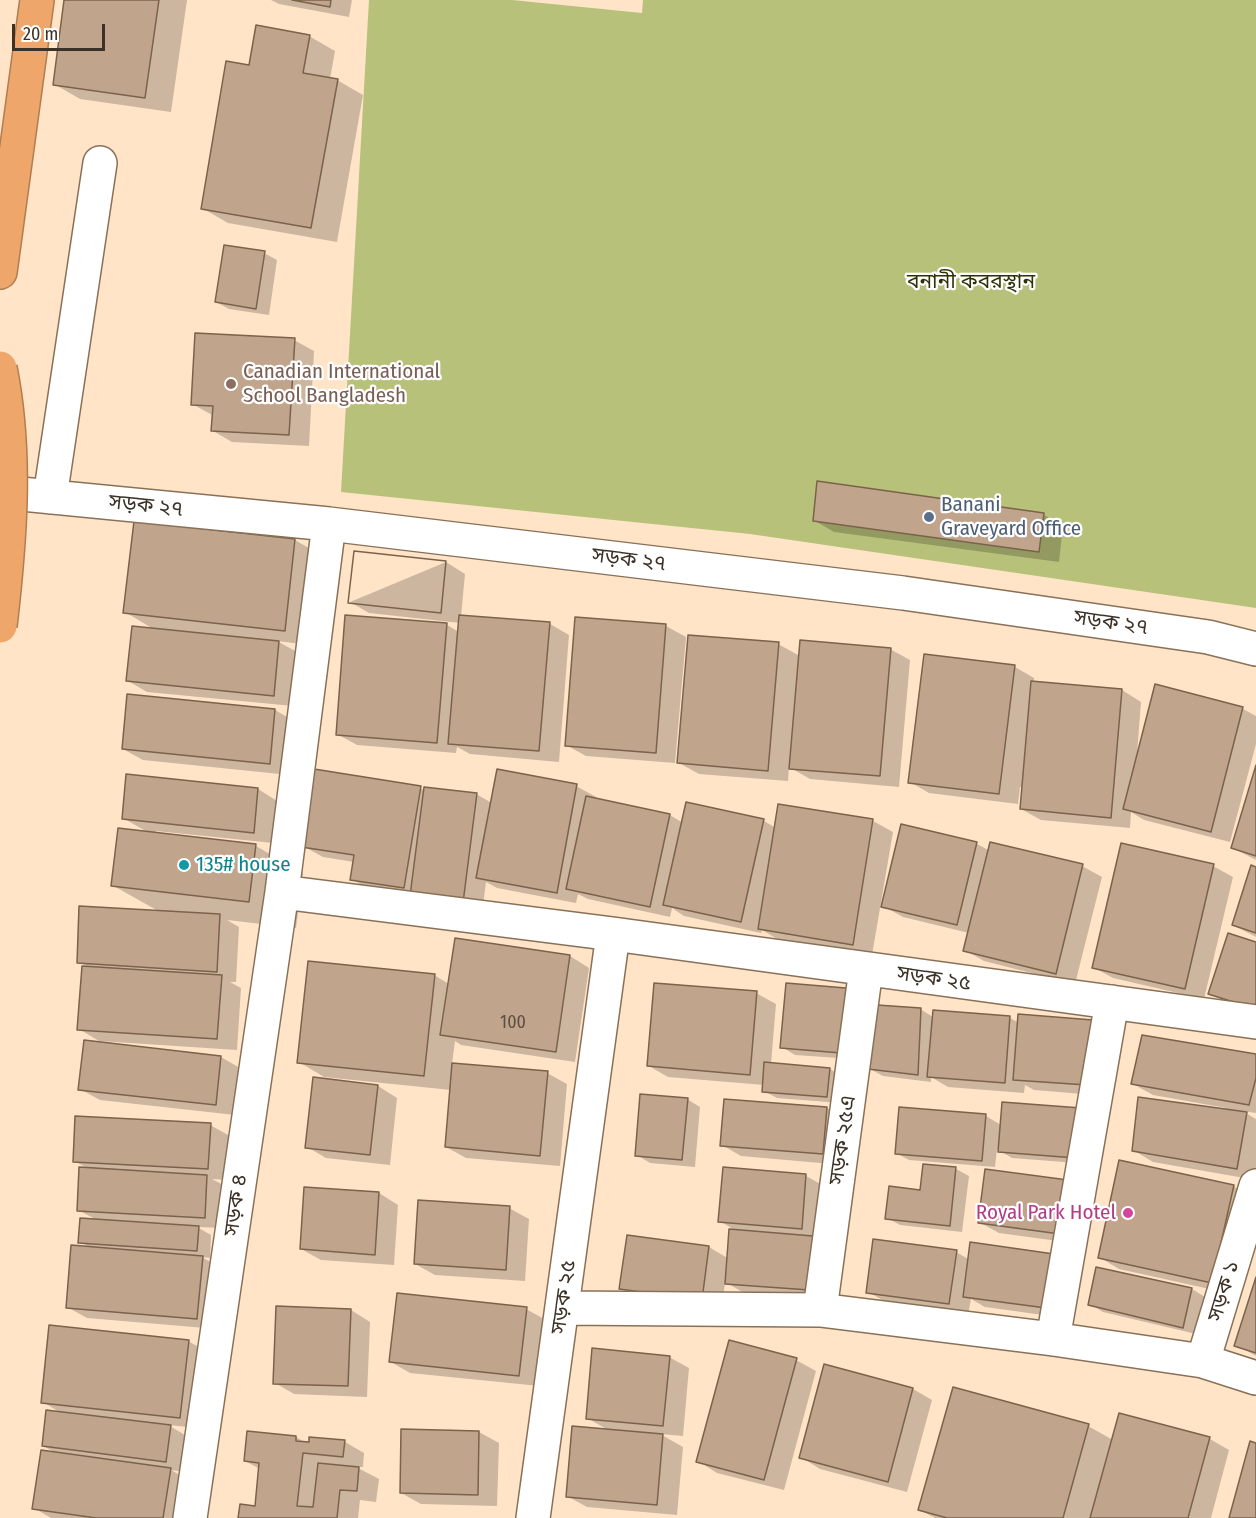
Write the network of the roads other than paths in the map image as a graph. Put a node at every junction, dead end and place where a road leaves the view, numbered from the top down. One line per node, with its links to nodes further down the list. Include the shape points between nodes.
1 (37, 0): 3 (highway)
2 (100, 163): 6 (street)
3 (0, 272)
4 (0, 368): 8 (highway, bridge, via 10,438 10,507)
5 (0, 492): 6 (street, সড়ক ২৭)
6 (50, 497): 7 (street, সড়ক ২৭)
7 (329, 524): 9 (street, সড়ক ২৭, via 903,593 1208,638); 10 (street, সড়ক ৪)
8 (0, 626)
9 (1256, 649)
10 (282, 892): 11 (street, সড়ক ২৫); 21 (street, সড়ক ৪)
11 (613, 933): 12 (street, সড়ক ২৫); 16 (street, সড়ক ২৫)
12 (866, 969): 13 (street, সড়ক ২৫); 17 (street, সড়ক ২৫এ)
13 (1112, 1002): 14 (street, সড়ক ২৫); 18 (street)
14 (1256, 1022)
15 (1256, 1186): 19 (street, সড়ক ১)
16 (563, 1308): 17 (street); 22 (street, সড়ক ২৫)
17 (820, 1310): 18 (street)
18 (1053, 1339): 19 (street)
19 (1203, 1361): 20 (street)
20 (1256, 1378)
21 (190, 1518)
22 (533, 1518)

